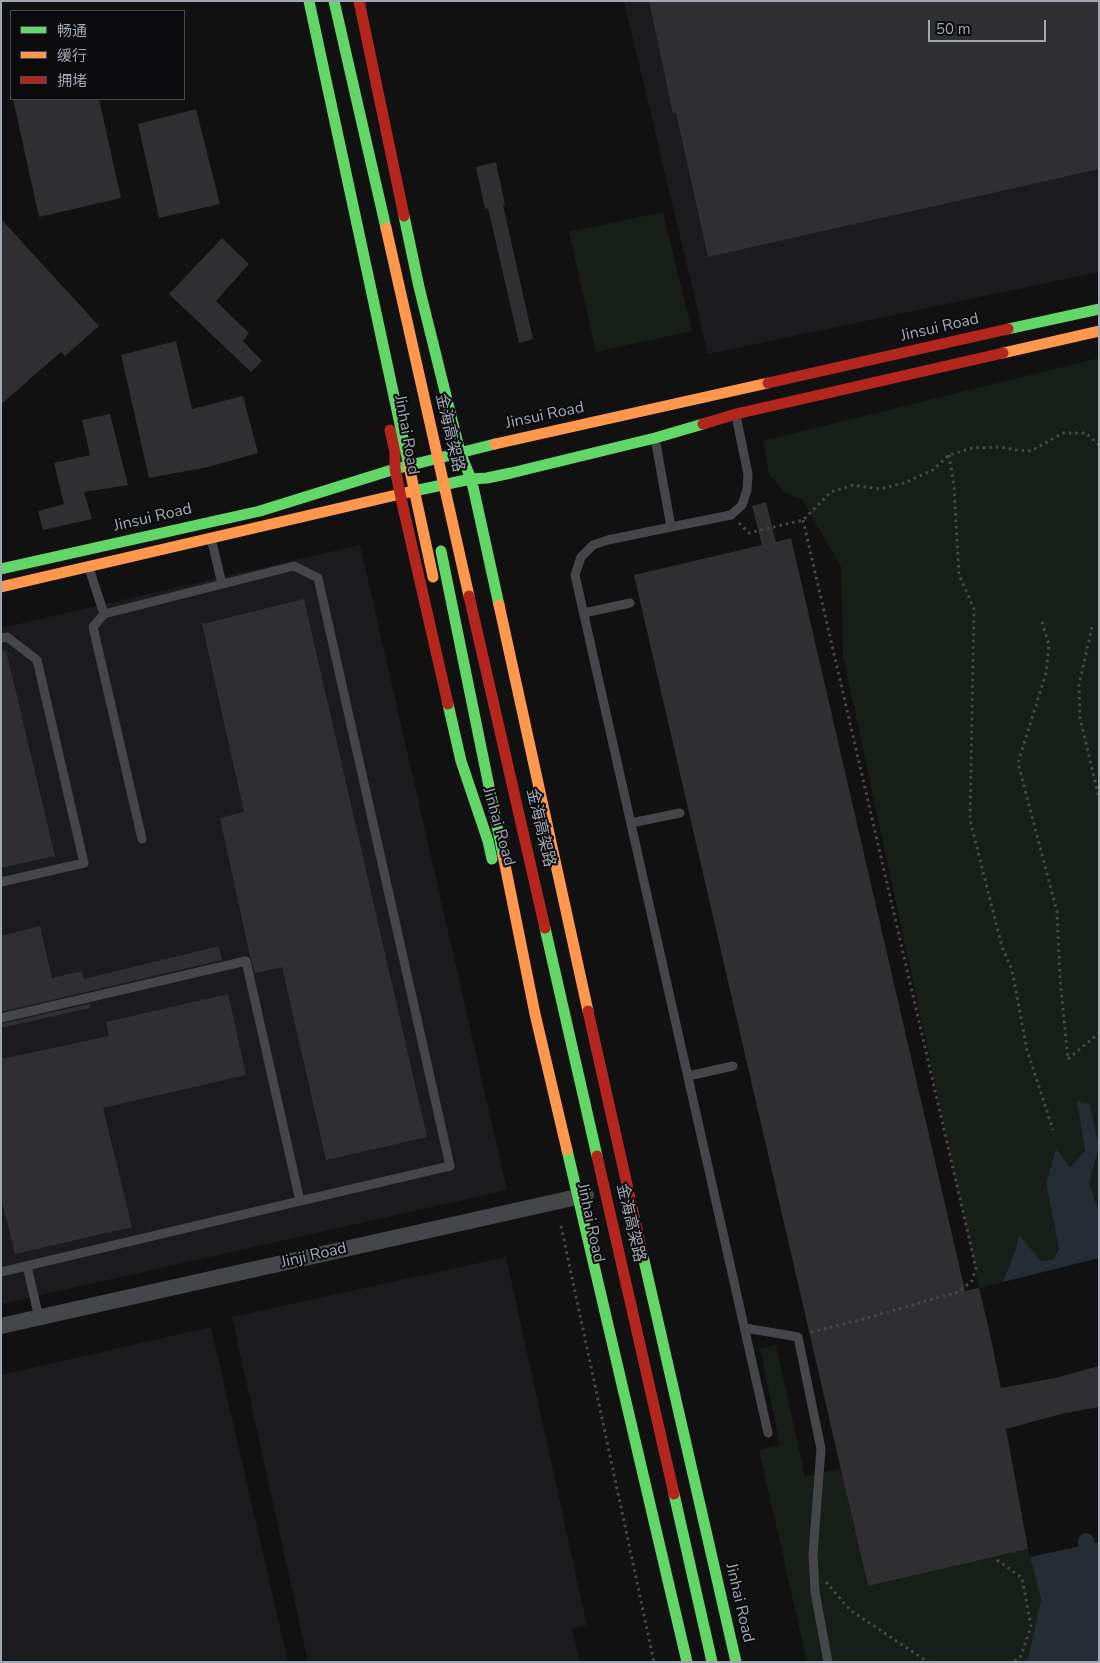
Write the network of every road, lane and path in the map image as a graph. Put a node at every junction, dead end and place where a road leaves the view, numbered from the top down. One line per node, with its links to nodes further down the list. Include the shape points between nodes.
1 (309, 1): 26 (main road, bridge)
2 (314, 1): 16 (main road)
3 (334, 1): 58 (main road, 金海高架路, bridge)
4 (358, 1): 11 (main road, Jinhai Road, via 419,286)
5 (1099, 309): 11 (main road, Jinsui Road)
6 (368, 328): 13 (main road, Jinhai Road, via 395,452)
7 (1099, 331): 8 (main road, Jinsui Road)
8 (736, 414): 9 (main road, Jinsui Road); 17 (lane, via 748,474 742,505)
9 (655, 438): 14 (main road, Jinsui Road, via 487,478); 20 (lane)
10 (1099, 445): 12 (path, via 1086,433 1063,433 1031,451 972,448)
11 (460, 452): 13 (main road, Jinsui Road); 14 (main road, Jinhai Road)
12 (949, 455): 18 (path, via 933,470 904,483 880,489 853,485 831,492); 43 (path, via 959,575 974,609 970,820 1002,947 1012,970 1027,1050)
13 (395, 469): 15 (main road, Jinhai Road); 19 (main road, Jinsui Road, via 260,511)
14 (471, 479): 15 (main road, Jinsui Road); 44 (main road, Jinhai Road)
15 (400, 494): 22 (main road, Jinsui Road); 45 (main road, Jinhai Road, via 461,761 488,841)
16 (428, 498)
17 (731, 514): 18 (path, via 749,533); 20 (lane)
18 (803, 520): 53 (path, via 976,1268 972,1281 958,1292)
19 (208, 522): 22 (lane); 24 (main road, Jinsui Road)
20 (671, 527): 29 (lane, via 592,545 581,557 575,575)
21 (438, 537): 57 (main road, bridge, via 535,1014)
22 (211, 538): 23 (main road, Jinsui Road); 25 (lane)
23 (89, 567): 27 (main road, Jinsui Road); 30 (lane)
24 (1, 570)
25 (222, 584): 30 (lane); 46 (lane, via 294,566 318,578 450,1166)
26 (435, 584)
27 (1, 587)
28 (630, 603): 29 (lane)
29 (584, 613): 36 (lane)
30 (104, 614): 37 (lane, via 93,626)
31 (1042, 622): 40 (path, via 1048,645 1046,673 1018,763 1057,912 1068,1060)
32 (1092, 627): 34 (path, via 1079,685 1080,718)
33 (1, 638): 38 (lane, via 7,637 37,660 84,863)
34 (1099, 798)
35 (680, 813): 36 (lane)
36 (631, 823): 42 (lane)
37 (142, 839)
38 (1, 882)
39 (1, 1018): 46 (lane, via 246,961)
40 (1099, 1033)
41 (733, 1066): 42 (lane)
42 (688, 1076): 52 (lane)
43 (1052, 1130)
44 (626, 1184): 45 (street, Jinji Road); 59 (main road, Jinhai Road)
45 (568, 1199): 47 (main road, Jinhai Road); 50 (street, Jinji Road)
46 (300, 1201): 48 (lane)
47 (580, 1257)
48 (27, 1266): 49 (lane); 50 (lane)
49 (1, 1272)
50 (39, 1318): 51 (street, Jinji Road)
51 (1, 1326)
52 (745, 1328): 53 (lane); 54 (lane)
53 (798, 1337): 55 (lane, via 821,1449)
54 (768, 1433)
55 (813, 1554): 60 (lane, via 815,1592); 61 (path, via 826,1582 850,1610)
56 (997, 1560): 62 (path, via 1022,1578 1031,1626 1022,1656)
57 (686, 1662)
58 (712, 1662)
59 (736, 1662)
60 (828, 1662)
61 (928, 1662)
62 (1013, 1662)

